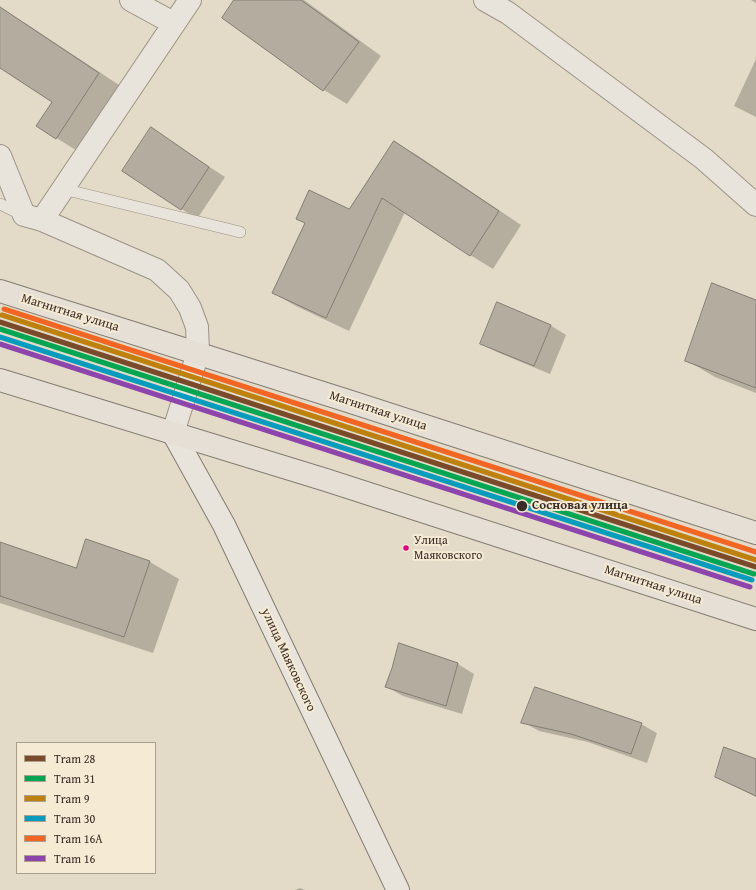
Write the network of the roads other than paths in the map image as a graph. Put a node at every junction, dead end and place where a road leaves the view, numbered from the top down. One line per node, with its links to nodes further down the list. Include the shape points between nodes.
1 (131, 0): 4 (street)
2 (190, 0): 4 (street)
3 (485, 0): 8 (street, via 508,13 704,159)
4 (173, 23): 6 (street)
5 (0, 156): 9 (street)
6 (63, 189): 9 (street); 10 (lane)
7 (0, 204): 9 (lane)
8 (756, 205)
9 (33, 218): 12 (street, via 157,270 179,290 190,308 197,327)
10 (240, 232)
11 (0, 291): 12 (main road, Магнитная улица)
12 (198, 353): 14 (street); 15 (main road, Магнитная улица)
13 (0, 380): 14 (main road, Магнитная улица)
14 (173, 433): 16 (main road, Магнитная улица); 17 (street, улица Маяковского, via 224,524)
15 (756, 533)
16 (756, 619)
17 (398, 890)

